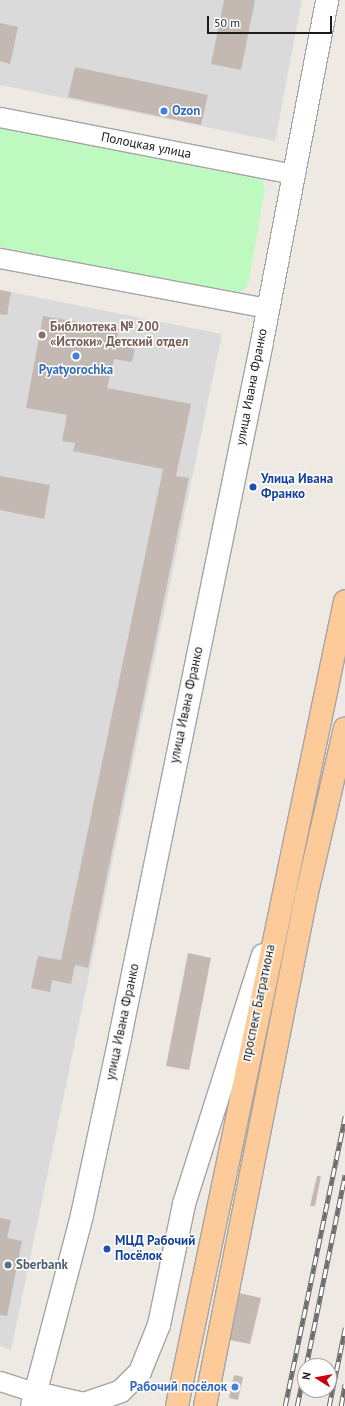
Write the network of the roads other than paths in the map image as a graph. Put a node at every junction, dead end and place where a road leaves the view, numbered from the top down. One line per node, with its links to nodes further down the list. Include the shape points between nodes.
1 (326, 0): 3 (street, улица Ивана Франко)
2 (0, 117): 3 (street, Полоцкая улица)
3 (293, 174): 5 (street, улица Ивана Франко)
4 (0, 258): 5 (street)
5 (268, 308): 10 (street, улица Ивана Франко, via 119,1044 82,1215)
6 (345, 601): 8 (main road, проспект Багратиона)
7 (345, 728): 12 (main road, проспект Багратиона, via 249,1179)
8 (283, 890): 10 (street, via 184,1204 158,1325 144,1365 132,1383 96,1401 70,1403); 11 (main road, проспект Багратиона, via 223,1173)
9 (0, 1381): 10 (street)
10 (34, 1400)
11 (178, 1406)
12 (205, 1406)

